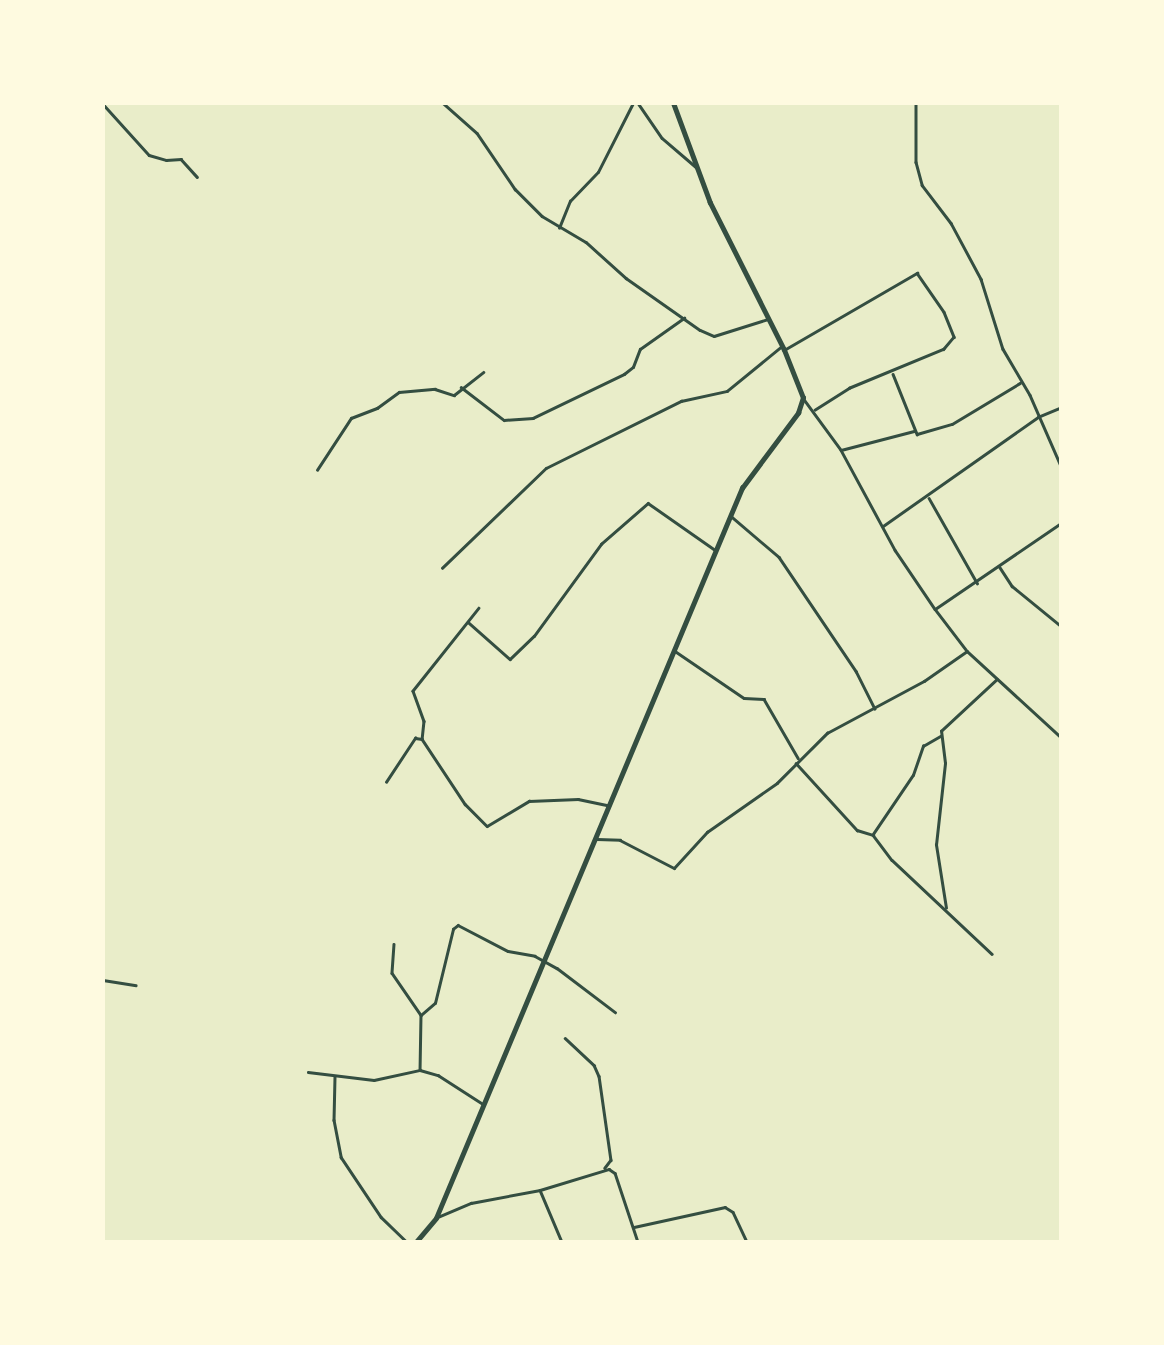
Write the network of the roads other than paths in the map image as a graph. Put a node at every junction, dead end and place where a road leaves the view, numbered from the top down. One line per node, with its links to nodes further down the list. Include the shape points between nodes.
1 (443, 103): 9 (street, via 477,133 522,197)
2 (633, 103): 9 (street, via 598,172 570,201)
3 (638, 103): 7 (street, via 662,138)
4 (673, 103): 7 (main road)
5 (916, 103): 15 (street, via 919,178 981,279 998,335)
6 (104, 105): 8 (street, via 149,155 181,159)
7 (696, 167): 11 (main road)
8 (197, 177)
9 (559, 228): 10 (street, via 612,261 626,278)
10 (684, 318): 11 (street, via 714,336); 16 (street, via 640,349 633,368 624,374 533,418 504,420)
11 (768, 319): 12 (main road)
12 (783, 348): 14 (street, via 917,273 928,285 954,337 944,349); 17 (main road); 31 (street, via 727,391 681,401 546,468)
13 (483, 372): 16 (street, via 468,387)
14 (893, 373): 19 (street, via 850,388); 21 (street)
15 (1020, 383): 20 (street); 21 (street, via 952,424 923,434)
16 (461, 387): 24 (street, via 447,396 435,389 389,396 377,408 346,421)
17 (803, 398): 19 (street); 26 (main road, via 798,413 755,466)
18 (1061, 407): 20 (street)
19 (814, 410): 22 (street)
20 (1038, 417): 23 (street); 25 (street)
21 (914, 431): 22 (street)
22 (841, 450): 28 (street)
23 (1061, 466)
24 (317, 470)
25 (929, 498): 28 (street); 32 (street)
26 (729, 515): 29 (main road); 40 (street, via 779,557 856,671)
27 (1061, 523): 30 (street)
28 (883, 526): 34 (street)
29 (715, 550): 35 (street, via 648,503 601,544 534,636 510,659); 37 (main road)
30 (999, 566): 32 (street); 36 (street, via 1012,586 1034,599)
31 (442, 568)
32 (977, 583): 34 (street)
33 (479, 608): 35 (street)
34 (935, 609): 38 (street)
35 (468, 622): 43 (street, via 412,691 424,721)
36 (1061, 626)
37 (676, 651): 44 (street, via 744,698 764,699); 46 (main road)
38 (967, 651): 39 (street); 40 (street)
39 (997, 680): 41 (street); 42 (street)
40 (875, 709): 44 (street, via 827,733)
41 (940, 736): 47 (street, via 923,746 913,775); 49 (street, via 945,762 936,845)
42 (1061, 737)
43 (422, 739): 45 (street, via 415,738); 46 (street, via 466,804 487,826 529,801 578,799)
44 (798, 761): 47 (street, via 857,830); 48 (street, via 777,783 707,832 674,868 620,840)
45 (386, 782)
46 (610, 807): 48 (main road)
47 (873, 835): 49 (street, via 892,860)
48 (597, 839): 52 (main road)
49 (946, 908): 51 (street)
50 (394, 944): 56 (street, via 392,973)
51 (992, 954)
52 (543, 962): 55 (street); 56 (street, via 508,951 456,925 435,1003); 61 (main road)
53 (103, 980): 54 (street)
54 (135, 985)
55 (615, 1012)
56 (421, 1015): 58 (street)
57 (565, 1038): 62 (street, via 594,1065 599,1076 611,1160)
58 (420, 1070): 60 (street, via 382,1080); 61 (street, via 438,1075)
59 (309, 1072): 60 (street)
60 (335, 1077): 66 (street, via 334,1120 341,1157 381,1217)
61 (483, 1104): 64 (main road)
62 (605, 1168): 63 (street); 65 (street, via 615,1173)
63 (540, 1190): 64 (street, via 471,1203); 68 (street)
64 (436, 1218): 67 (main road)
65 (634, 1227): 69 (street); 70 (street, via 725,1207)
66 (407, 1242)
67 (416, 1242)
68 (562, 1242)
69 (638, 1242)
70 (747, 1242)

